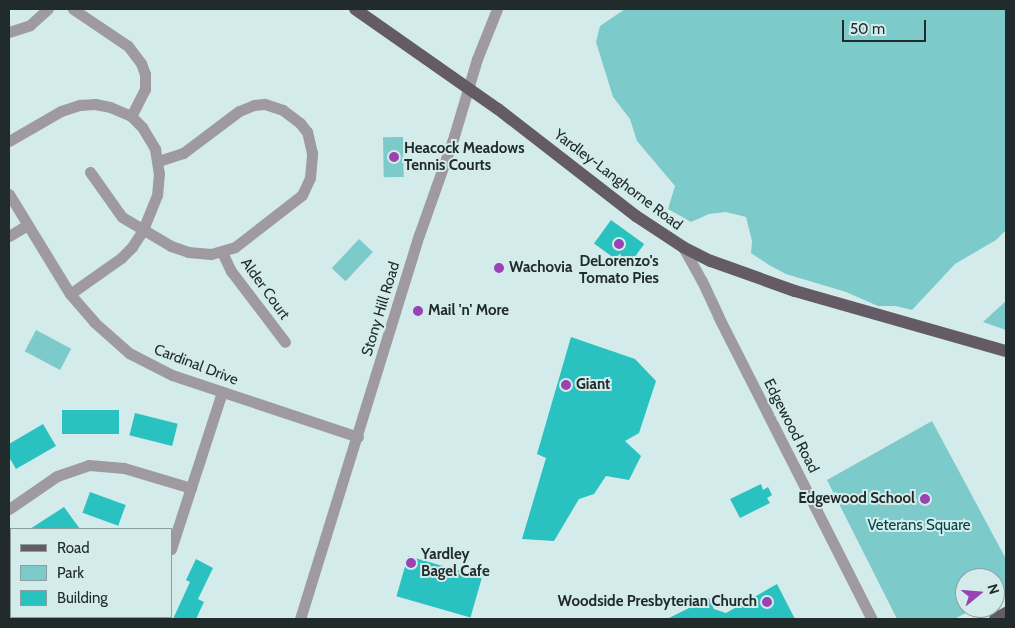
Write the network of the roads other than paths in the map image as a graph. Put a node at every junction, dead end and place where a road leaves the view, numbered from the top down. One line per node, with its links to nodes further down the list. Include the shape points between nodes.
1 (48, 9): 5 (street, via 30,25)
2 (74, 9): 7 (street, via 136,54 145,74 145,89)
3 (355, 9): 6 (main road, Yardley-Langhorne Road)
4 (497, 9): 6 (street, Stony Hill Road)
5 (9, 32)
6 (468, 88): 15 (main road, Yardley-Langhorne Road, via 636,216); 21 (street, Stony Hill Road)
7 (131, 116): 8 (street, via 95,104 72,106); 9 (street, via 148,134)
8 (9, 141)
9 (159, 161): 13 (street, via 157,195); 16 (street, via 183,153 239,112 254,105 273,105 283,110 307,132 312,166 308,186 302,195 235,247)
10 (90, 172): 13 (street, via 122,217)
11 (9, 194): 12 (street, Cardinal Drive)
12 (28, 225): 14 (street); 17 (street, Cardinal Drive)
13 (143, 230): 16 (street, via 188,252); 17 (street, via 121,258)
14 (9, 236)
15 (683, 247): 19 (main road, Yardley-Langhorne Road, via 711,261 795,291); 27 (street, Edgewood Road)
16 (222, 252): 18 (street, Alder Court, via 231,271)
17 (70, 294): 20 (street, Cardinal Drive, via 94,322 129,353 172,375)
18 (285, 342)
19 (1006, 351)
20 (222, 392): 21 (street, Cardinal Drive); 22 (street)
21 (358, 436): 26 (street, Stony Hill Road)
22 (191, 488): 23 (street, via 124,468 89,465 57,476); 24 (street)
23 (9, 509)
24 (172, 546)
25 (1006, 613): 28 (main road)
26 (300, 619)
27 (872, 619)
28 (995, 619)

